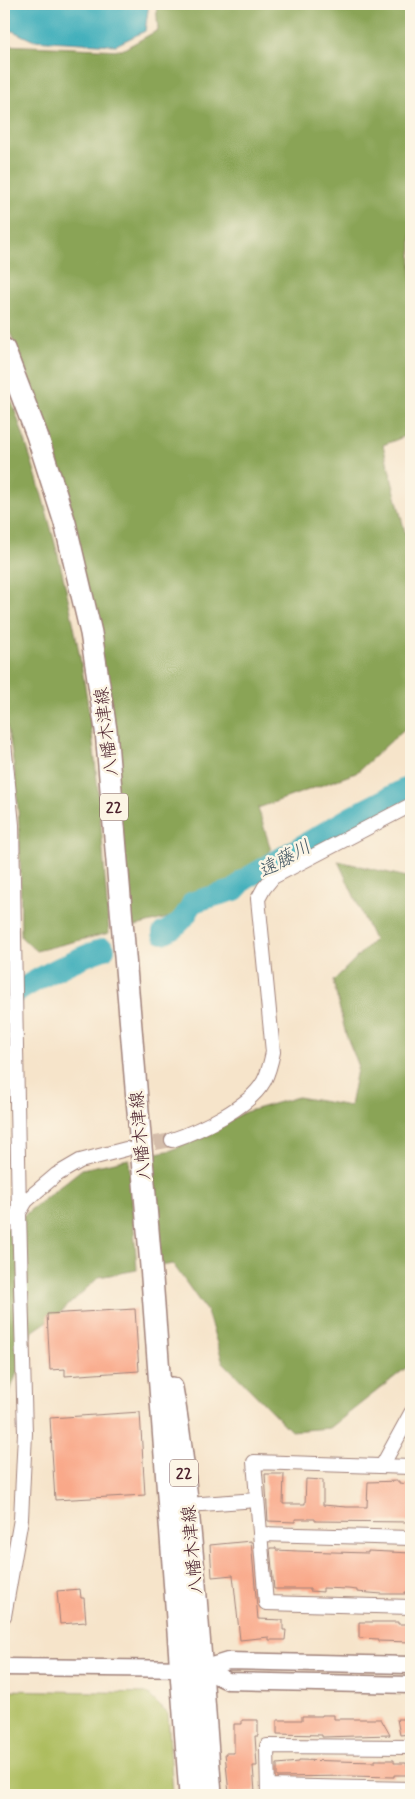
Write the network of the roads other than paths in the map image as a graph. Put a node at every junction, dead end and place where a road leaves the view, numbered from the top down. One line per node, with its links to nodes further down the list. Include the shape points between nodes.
1 (4, 349): 8 (main road, 八幡木津線 / 22, via 37,435 65,523 97,665 110,762)
2 (4, 743): 6 (street, via 12,825)
3 (411, 805): 4 (street, via 273,877 264,888 258,900 273,1052 270,1066 264,1082 251,1098 209,1124)
4 (172, 1140)
5 (126, 1149): 6 (street, via 80,1161 36,1192)
6 (19, 1213): 7 (street); 17 (street, via 25,1433 21,1519)
7 (4, 1223)
8 (152, 1278): 13 (main road, 八幡木津線 / 22, via 180,1432); 20 (main road, 八幡木津線 / 22)
9 (411, 1413): 10 (street)
10 (382, 1466): 11 (street); 12 (street, via 254,1462)
11 (411, 1467)
12 (257, 1500): 13 (street); 14 (street)
13 (188, 1505): 21 (main road, 八幡木津線 / 22)
14 (260, 1534): 15 (street); 16 (street, via 266,1603)
15 (411, 1538)
16 (411, 1607)
17 (4, 1616)
18 (411, 1665): 21 (street, via 228,1661)
19 (5, 1667): 20 (street)
20 (179, 1670): 21 (street); 26 (main road, 八幡木津線 / 22)
21 (202, 1670): 22 (street, via 228,1681); 27 (main road, 八幡木津線 / 22)
22 (411, 1685)
23 (411, 1747): 25 (street, via 267,1746)
24 (411, 1789): 25 (street)
25 (268, 1790)
26 (190, 1795)
27 (210, 1795)

